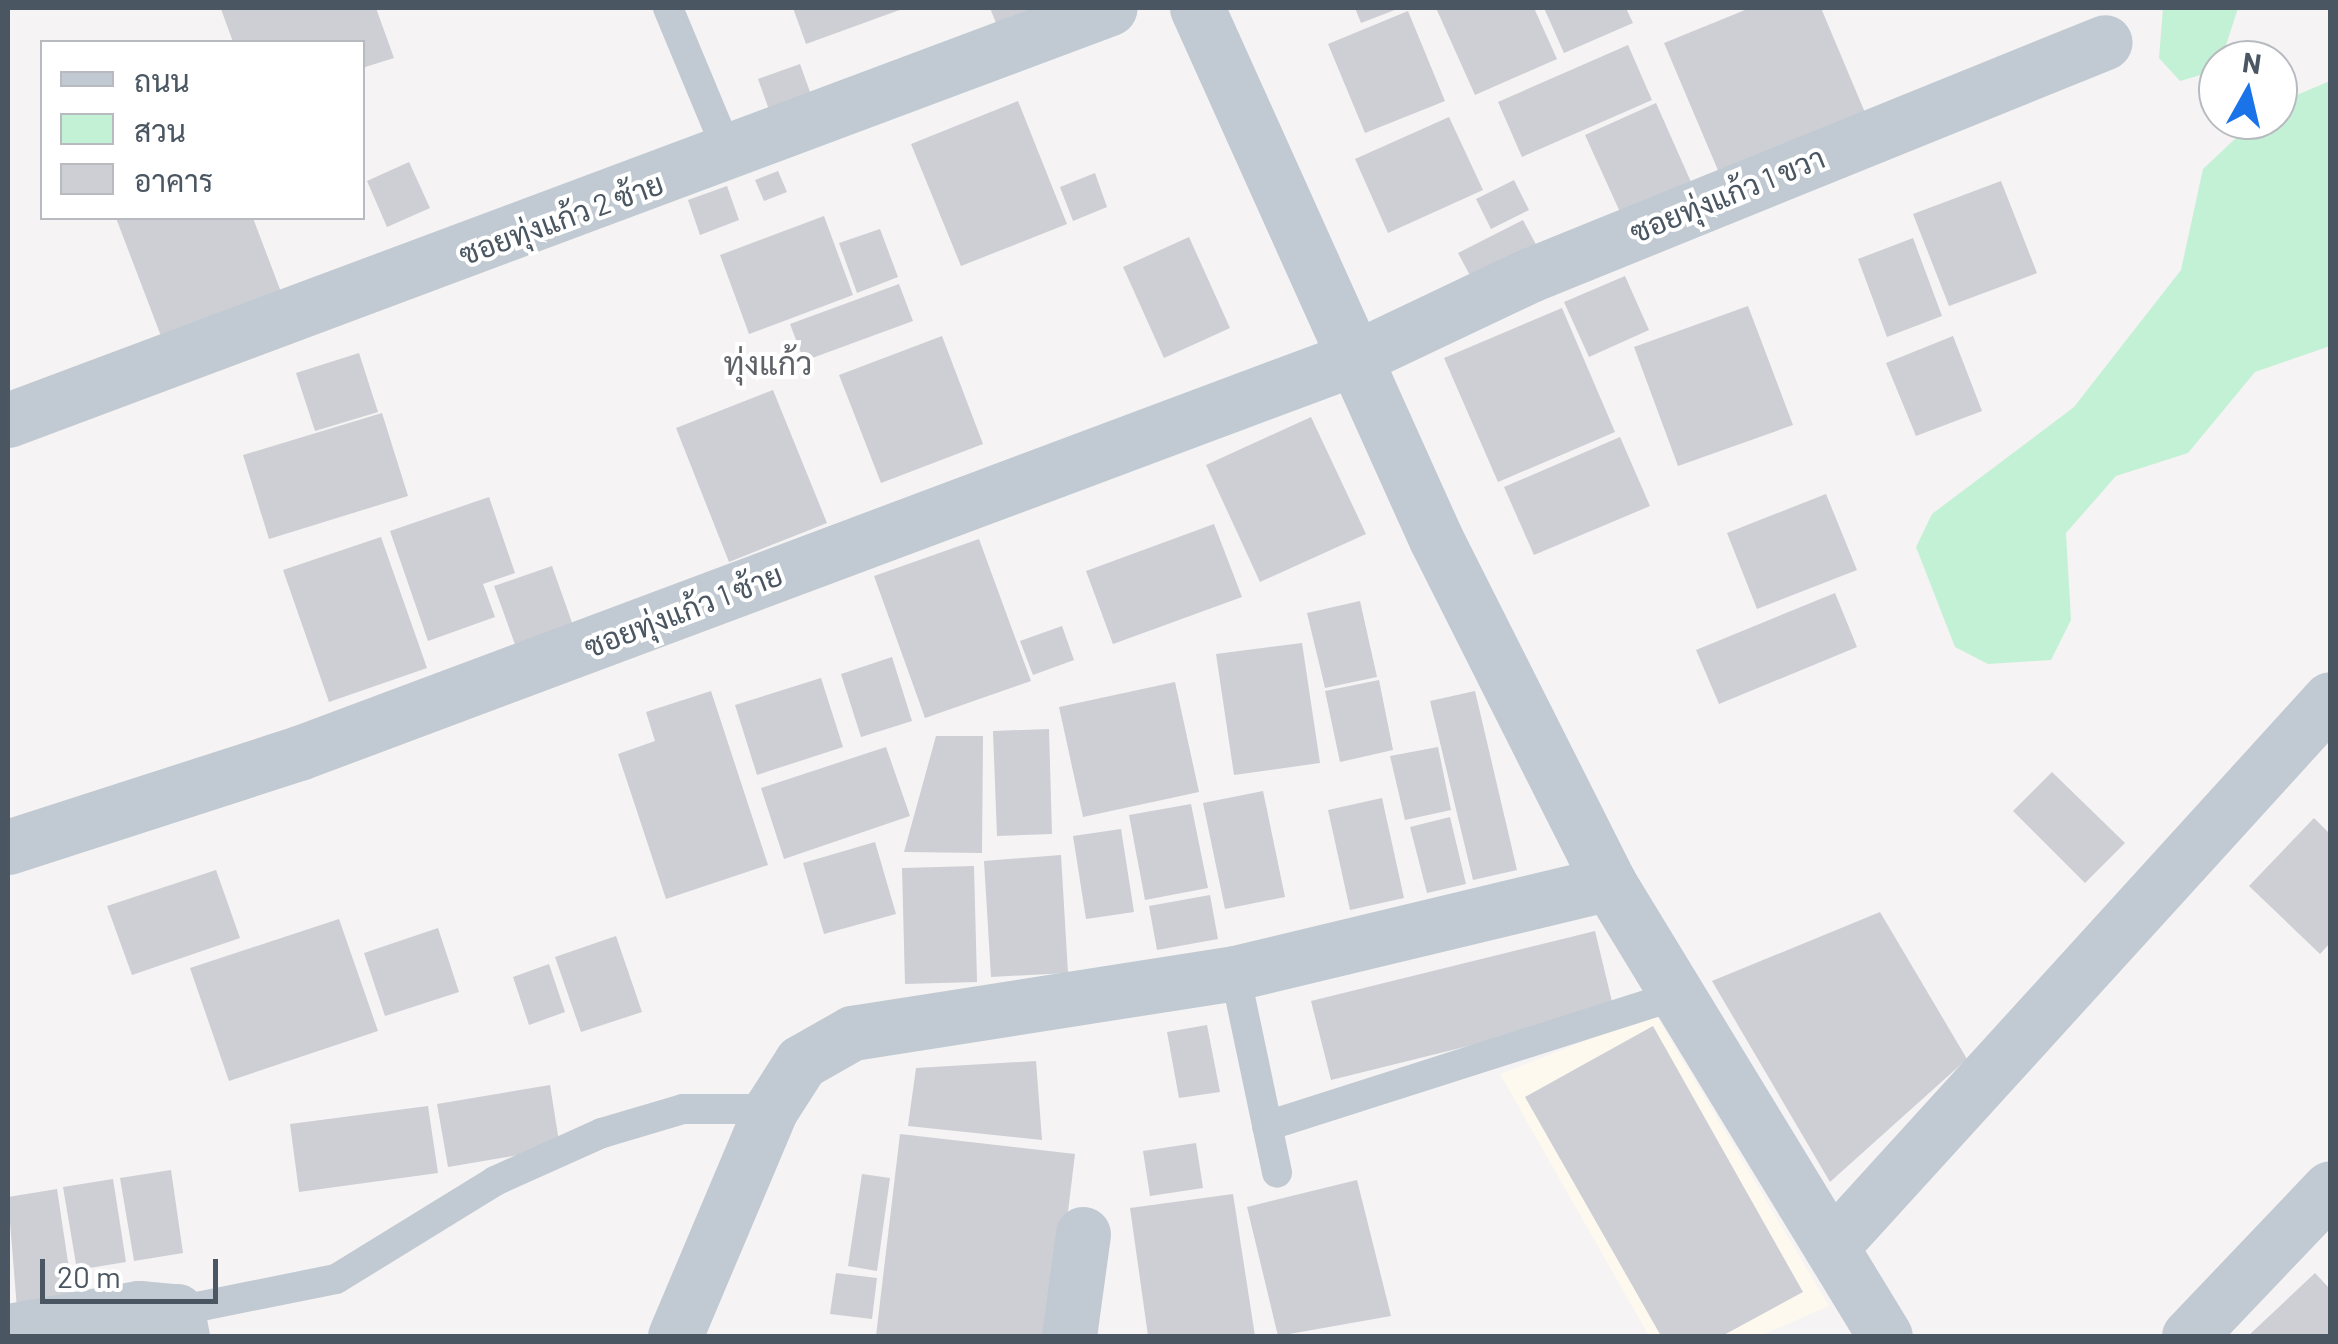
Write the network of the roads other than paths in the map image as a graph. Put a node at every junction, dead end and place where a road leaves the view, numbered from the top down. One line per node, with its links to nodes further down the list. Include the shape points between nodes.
1 (668, 8): 5 (lane)
2 (1110, 8): 5 (street, ซอยทุ่งแก้ว 2 ซ้าย)
3 (1197, 8): 6 (street)
4 (2104, 42): 6 (street, ซอยทุ่งแก้ว 1 ขวา, via 1530,275)
5 (730, 157): 7 (street, ซอยทุ่งแก้ว 2 ซ้าย)
6 (1354, 358): 9 (street, ซอยทุ่งแก้ว 1 ซ้าย, via 299,753); 10 (street)
7 (8, 420)
8 (2330, 699): 18 (street)
9 (8, 847)
10 (1610, 883): 11 (street); 12 (street)
11 (1235, 973): 13 (street, via 852,1033 800,1062); 14 (lane)
12 (1678, 995): 14 (lane); 18 (street)
13 (771, 1109): 19 (lane, via 683,1108 602,1133 495,1181 336,1279); 22 (street)
14 (1267, 1126): 15 (lane)
15 (1277, 1173)
16 (2330, 1188): 24 (street)
17 (1083, 1234): 23 (street)
18 (1831, 1247): 21 (street)
19 (180, 1324): 20 (street, via 139,1308)
20 (8, 1332)
21 (1878, 1335)
22 (675, 1336)
23 (1069, 1336)
24 (2190, 1336)

